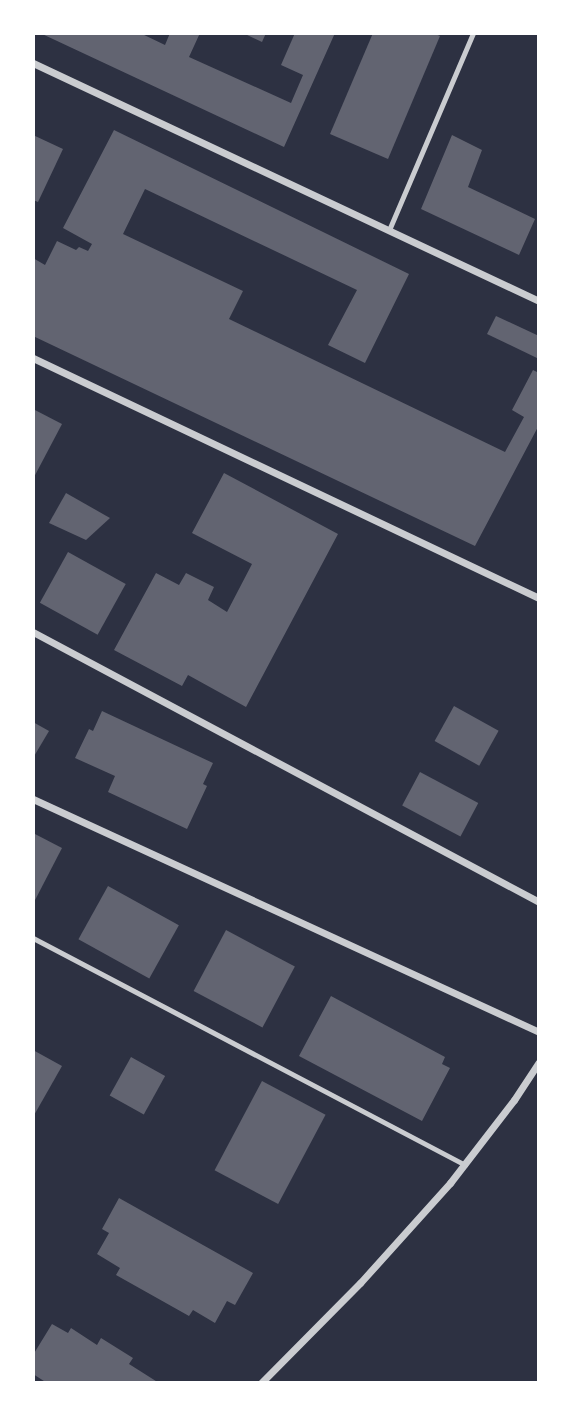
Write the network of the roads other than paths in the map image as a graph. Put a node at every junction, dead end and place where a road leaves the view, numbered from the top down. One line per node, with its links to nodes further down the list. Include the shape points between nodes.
1 (473, 33): 3 (lane)
2 (33, 63): 3 (street)
3 (388, 230): 4 (street)
4 (539, 301)
5 (33, 358): 6 (street)
6 (539, 598)
7 (33, 632): 9 (street)
8 (33, 799): 11 (street)
9 (539, 902)
10 (33, 938): 13 (lane)
11 (539, 1032)
12 (539, 1062): 13 (street)
13 (465, 1166): 14 (street, via 360,1283)
14 (261, 1383)

